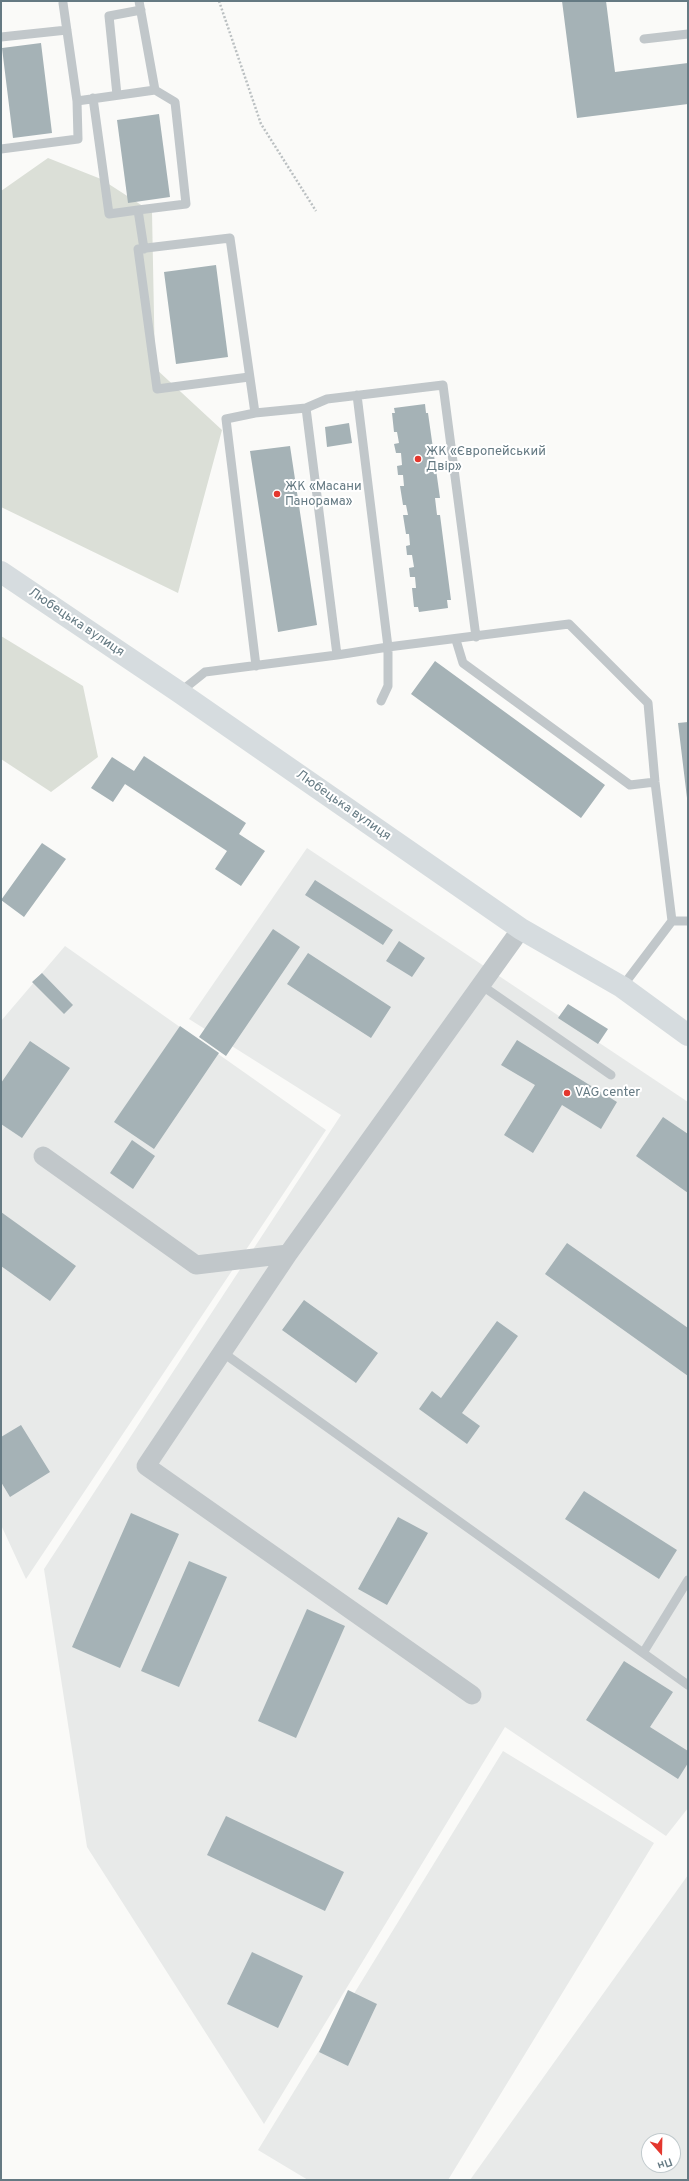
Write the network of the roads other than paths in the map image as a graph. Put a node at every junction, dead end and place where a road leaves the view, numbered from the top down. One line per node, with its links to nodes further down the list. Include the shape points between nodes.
1 (63, 3): 3 (lane)
2 (140, 6): 7 (lane); 8 (lane, via 109,16)
3 (67, 30): 5 (lane); 10 (lane)
4 (688, 34): 6 (lane)
5 (1, 37)
6 (644, 39)
7 (155, 90): 8 (lane); 12 (lane, via 175,102 186,204)
8 (117, 95): 9 (lane)
9 (93, 98): 10 (lane); 12 (lane, via 109,214)
10 (77, 101): 11 (lane, via 78,138)
11 (1, 149)
12 (138, 210): 13 (lane)
13 (144, 249): 14 (lane, via 230,238); 14 (lane, via 138,249 157,390)
14 (249, 377): 17 (lane)
15 (357, 395): 16 (lane, via 327,399); 19 (lane, via 443,386); 21 (lane)
16 (306, 408): 17 (lane); 22 (lane)
17 (255, 414): 23 (lane, via 226,419)
18 (1, 572): 24 (main road, Любецька вулиця)
19 (476, 637): 20 (lane); 26 (lane, via 569,624 648,703)
20 (456, 640): 21 (lane); 26 (lane, via 462,663 630,785)
21 (388, 647): 22 (lane); 25 (lane, via 388,686)
22 (337, 656): 23 (lane)
23 (256, 666): 24 (lane, via 205,672)
24 (179, 692): 29 (main road, Любецька вулиця)
25 (381, 701)
26 (655, 782): 27 (lane)
27 (672, 921): 28 (lane); 31 (lane)
28 (688, 921)
29 (521, 929): 30 (street); 31 (main road, Любецька вулиця)
30 (481, 985): 33 (lane); 35 (street)
31 (622, 987): 32 (main road, Любецька вулиця)
32 (688, 1035)
33 (612, 1075)
34 (43, 1156): 35 (street, via 196,1265)
35 (288, 1254): 36 (street)
36 (222, 1352): 38 (lane); 40 (street, via 146,1466)
37 (688, 1580): 38 (lane)
38 (643, 1653): 39 (lane)
39 (688, 1686)
40 (472, 1695)

